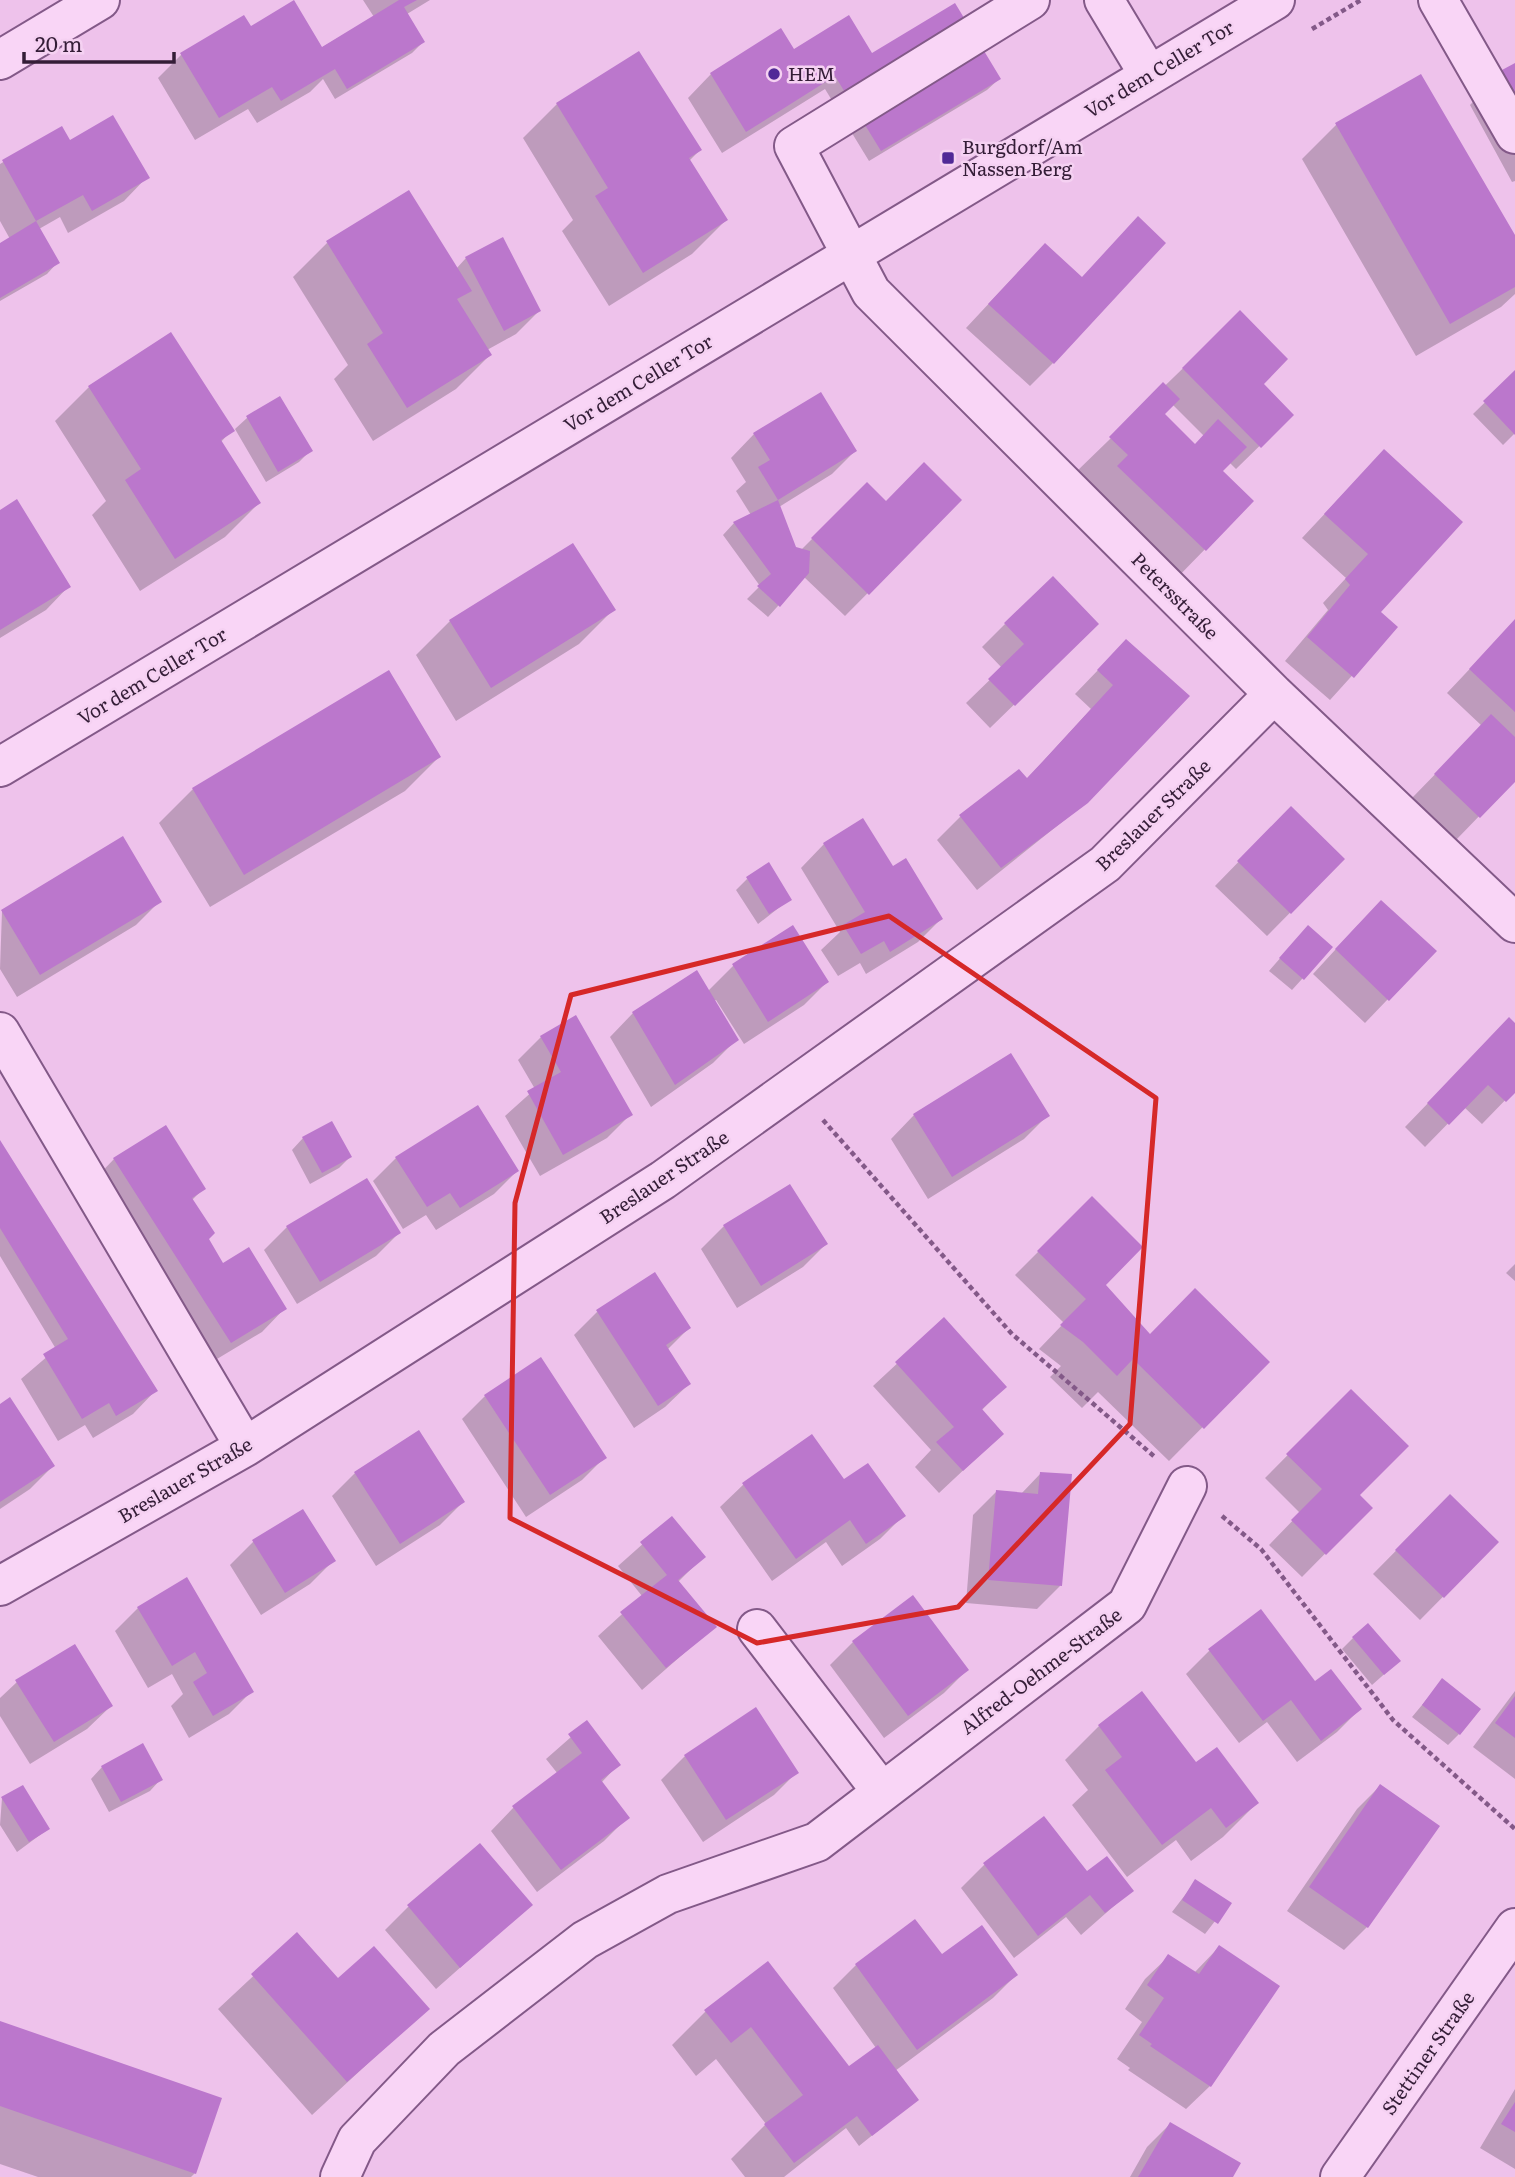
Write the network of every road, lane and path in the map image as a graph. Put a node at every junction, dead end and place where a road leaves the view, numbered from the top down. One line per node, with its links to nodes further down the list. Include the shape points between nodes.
1 (100, 0): 6 (street)
2 (1030, 0): 9 (street, Petersstraße, via 794,146)
3 (1104, 0): 7 (street)
4 (1275, 0): 7 (street, Vor dem Celler Tor)
5 (1438, 0): 8 (street)
6 (0, 60)
7 (1149, 75): 9 (street, Vor dem Celler Tor)
8 (1515, 134)
9 (850, 256): 10 (street, Petersstraße, via 871,292); 11 (street, Vor dem Celler Tor)
10 (1274, 695): 12 (street, Petersstraße); 14 (street, Breslauer Straße, via 1105,864 663,1180)
11 (0, 767)
12 (1515, 923)
13 (0, 1032): 14 (street)
14 (244, 1447): 16 (street, Breslauer Straße)
15 (1187, 1486): 18 (street, Alfred-Oehme-Straße, via 1127,1605)
16 (0, 1586)
17 (757, 1629): 18 (street)
18 (882, 1792): 20 (street, Alfred-Oehme-Straße, via 817,1842 668,1894 585,1940 444,2049 357,2140)
19 (1515, 1928): 21 (street, Stettiner Straße)
20 (340, 2177)
21 (1340, 2177)

